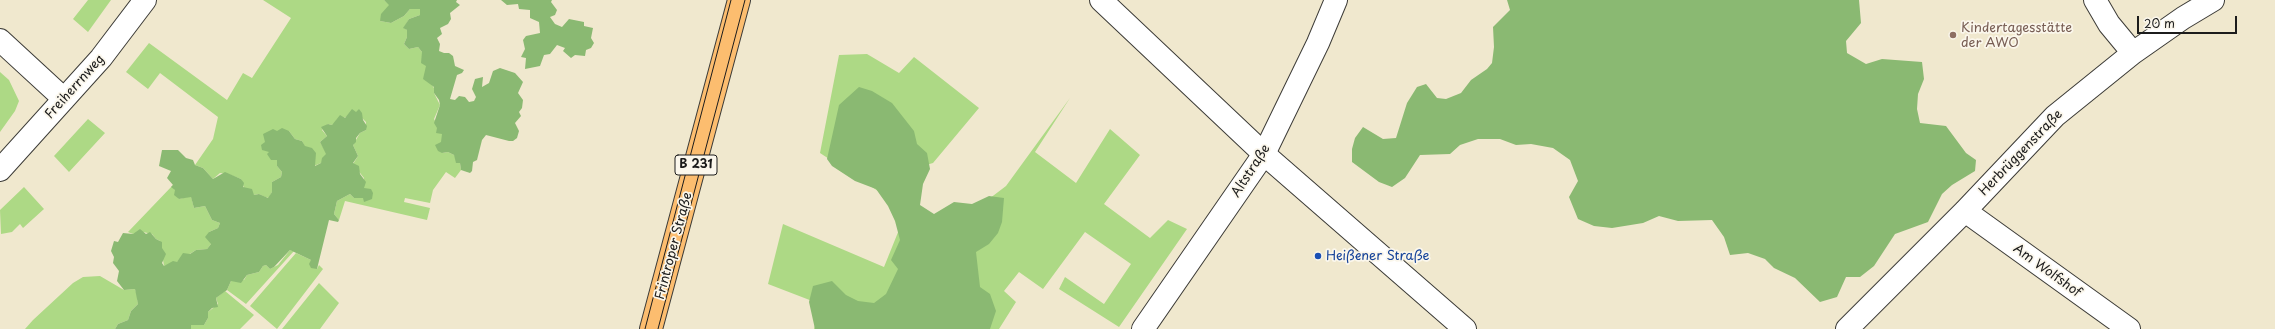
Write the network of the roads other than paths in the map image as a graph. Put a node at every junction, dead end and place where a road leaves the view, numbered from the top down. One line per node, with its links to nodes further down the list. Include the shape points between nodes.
1 (145, 0): 9 (street, Freiherrnweg, via 101,58)
2 (739, 0): 13 (main road, Frintroper Straße / B 231)
3 (1101, 0): 10 (street)
4 (1336, 0): 10 (street, Altstraße)
5 (2095, 0): 8 (street, via 2109,24)
6 (2213, 0): 8 (street, Herbrüggenstraße)
7 (0, 40): 9 (street)
8 (2133, 53): 12 (street, Herbrüggenstraße, via 2055,116)
9 (64, 99): 11 (street, Freiherrnweg)
10 (1264, 154): 14 (street, Altstraße); 15 (street)
11 (0, 170)
12 (1965, 211): 16 (street, Herbrüggenstraße); 17 (street, Am Wolfshof)
13 (652, 329)
14 (1143, 329)
15 (1465, 329)
16 (1846, 329)
17 (2129, 329)

